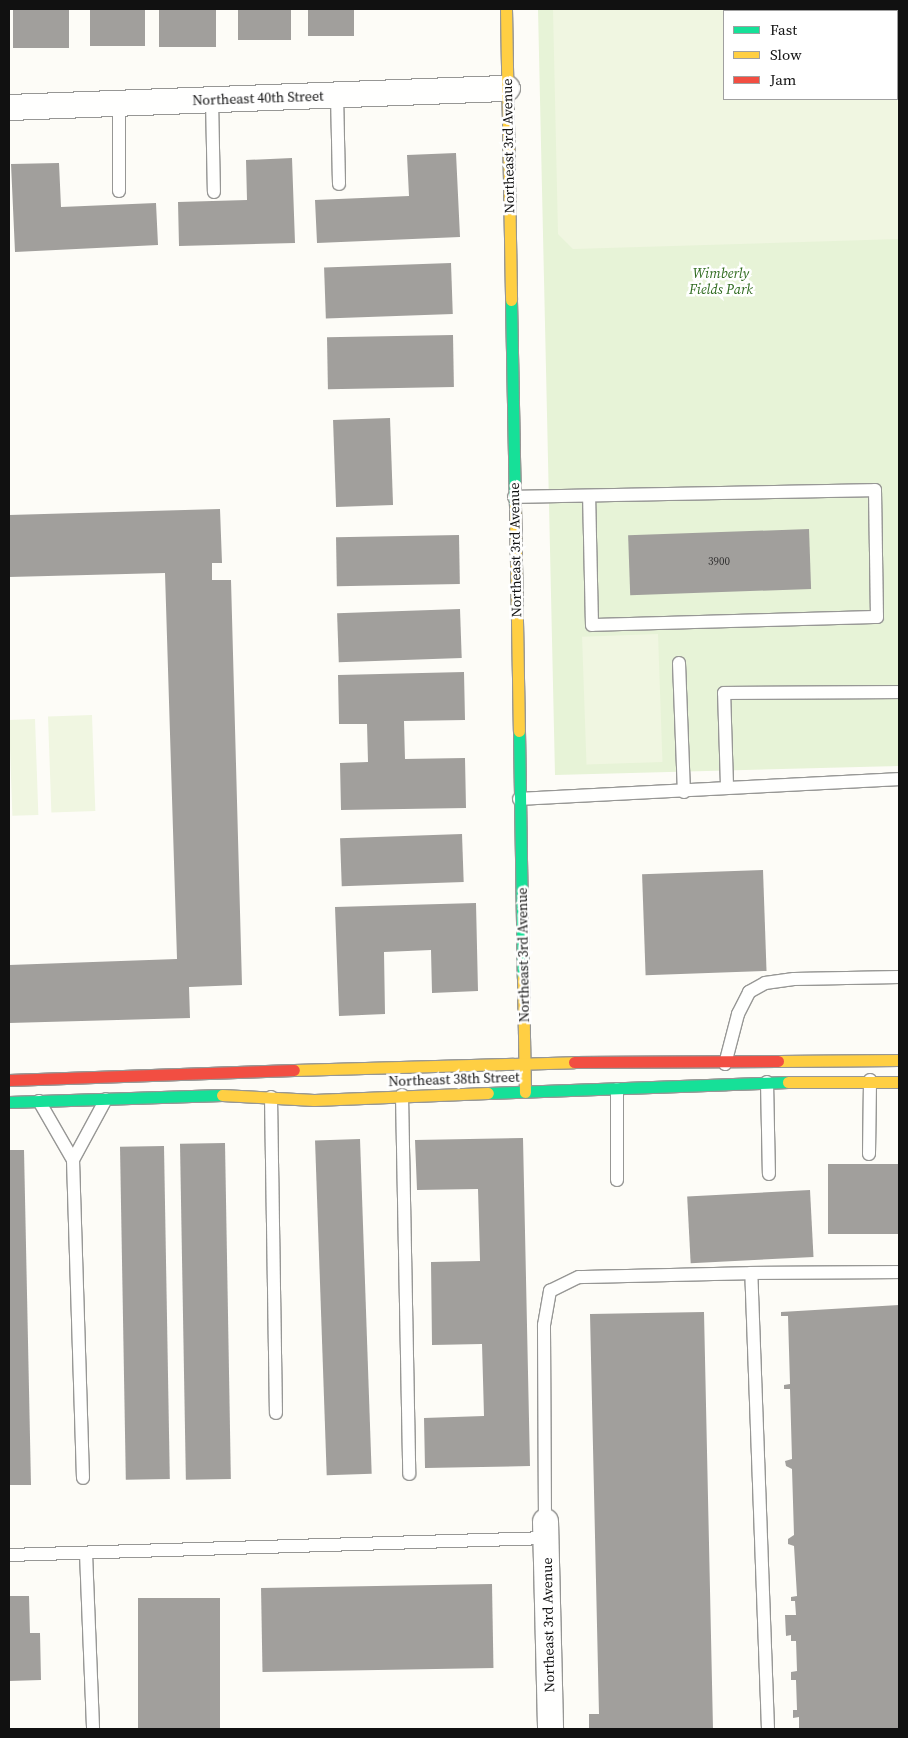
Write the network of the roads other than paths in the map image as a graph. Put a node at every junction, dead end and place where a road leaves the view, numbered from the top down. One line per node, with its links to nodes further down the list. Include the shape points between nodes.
1 (506, 9): 2 (street, Northeast 3rd Avenue)
2 (507, 88): 3 (street, Northeast 40th Street); 11 (street, Northeast 3rd Avenue)
3 (337, 95): 4 (street, Northeast 40th Street); 7 (lane)
4 (212, 100): 5 (street, Northeast 40th Street); 9 (lane)
5 (119, 103): 6 (street, Northeast 40th Street); 8 (lane)
6 (9, 107)
7 (339, 184)
8 (119, 191)
9 (214, 192)
10 (590, 496): 10 (lane, via 875,490 877,617 592,625); 11 (lane)
11 (514, 497): 17 (street, Northeast 3rd Avenue)
12 (679, 663): 16 (lane)
13 (899, 692): 15 (lane, via 724,694)
14 (899, 779): 15 (lane, via 744,788)
15 (727, 786): 16 (lane)
16 (684, 792): 17 (lane)
17 (519, 799): 20 (street, Northeast 3rd Avenue)
18 (899, 977): 21 (lane, via 794,979 765,983 749,992 738,1014)
19 (899, 1060): 21 (street, Northeast 38th Street)
20 (525, 1062): 21 (street, Northeast 38th Street); 22 (street, Northeast 38th Street); 28 (street, Northeast 3rd Avenue)
21 (726, 1062): 26 (lane)
22 (9, 1080)
23 (870, 1080): 24 (street, Northeast 38th Street); 25 (street, Northeast 38th Street); 34 (lane)
24 (767, 1082): 26 (street, Northeast 38th Street); 36 (lane)
25 (899, 1082)
26 (721, 1086): 27 (street, Northeast 38th Street)
27 (617, 1088): 28 (street, Northeast 38th Street); 37 (lane)
28 (525, 1092): 29 (street, Northeast 38th Street)
29 (402, 1095): 30 (street, Northeast 38th Street, via 314,1100); 41 (lane)
30 (271, 1097): 31 (street, Northeast 38th Street); 40 (lane)
31 (106, 1098): 32 (street, Northeast 38th Street); 35 (lane)
32 (39, 1101): 33 (street, Northeast 38th Street); 35 (lane)
33 (9, 1102)
34 (869, 1154)
35 (73, 1160): 42 (lane)
36 (769, 1174)
37 (618, 1180)
38 (899, 1272): 39 (lane)
39 (751, 1273): 43 (lane, via 579,1277 550,1291 544,1325); 48 (lane)
40 (276, 1413)
41 (409, 1474)
42 (83, 1478)
43 (545, 1530): 44 (lane); 47 (street, Northeast 3rd Avenue)
44 (86, 1553): 45 (lane); 46 (lane)
45 (9, 1555)
46 (93, 1729)
47 (550, 1729)
48 (768, 1729)

